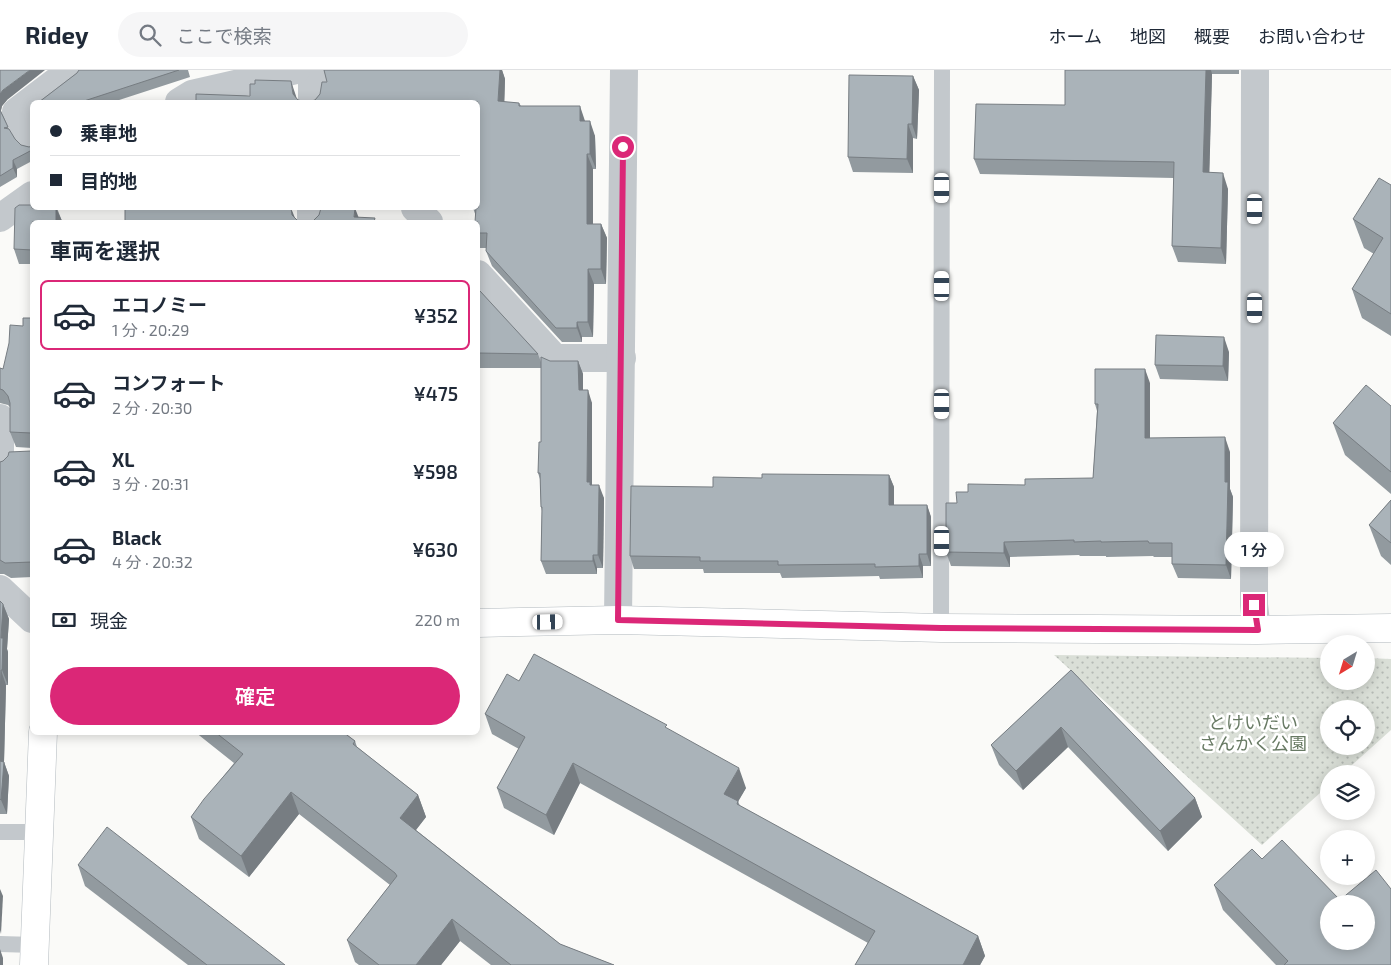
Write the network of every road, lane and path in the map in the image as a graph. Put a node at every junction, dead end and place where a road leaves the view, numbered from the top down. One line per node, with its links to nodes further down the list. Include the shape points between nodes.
1 (72, 70): 7 (street)
2 (296, 70): 8 (street, via 192,94)
3 (312, 70): 9 (street)
4 (624, 70): 17 (street)
5 (942, 70): 24 (lane)
6 (1255, 70): 26 (street, via 1254,605)
7 (32, 100)
8 (182, 100)
9 (312, 100)
10 (30, 102): 11 (street, via 16,112)
11 (30, 137)
12 (30, 196): 14 (street)
13 (418, 210): 15 (street)
14 (0, 218)
15 (427, 220)
16 (480, 276): 17 (street, via 555,358)
17 (622, 358): 22 (street)
18 (0, 418): 19 (street)
19 (6, 459)
20 (0, 589): 21 (street)
21 (30, 617)
22 (618, 620): 23 (street); 24 (street)
23 (480, 624)
24 (941, 628): 26 (street)
25 (1391, 628): 26 (street)
26 (1258, 630)
27 (42, 735): 29 (street)
28 (0, 832): 29 (lane)
29 (39, 832): 31 (street)
30 (0, 944): 31 (lane)
31 (34, 955)

